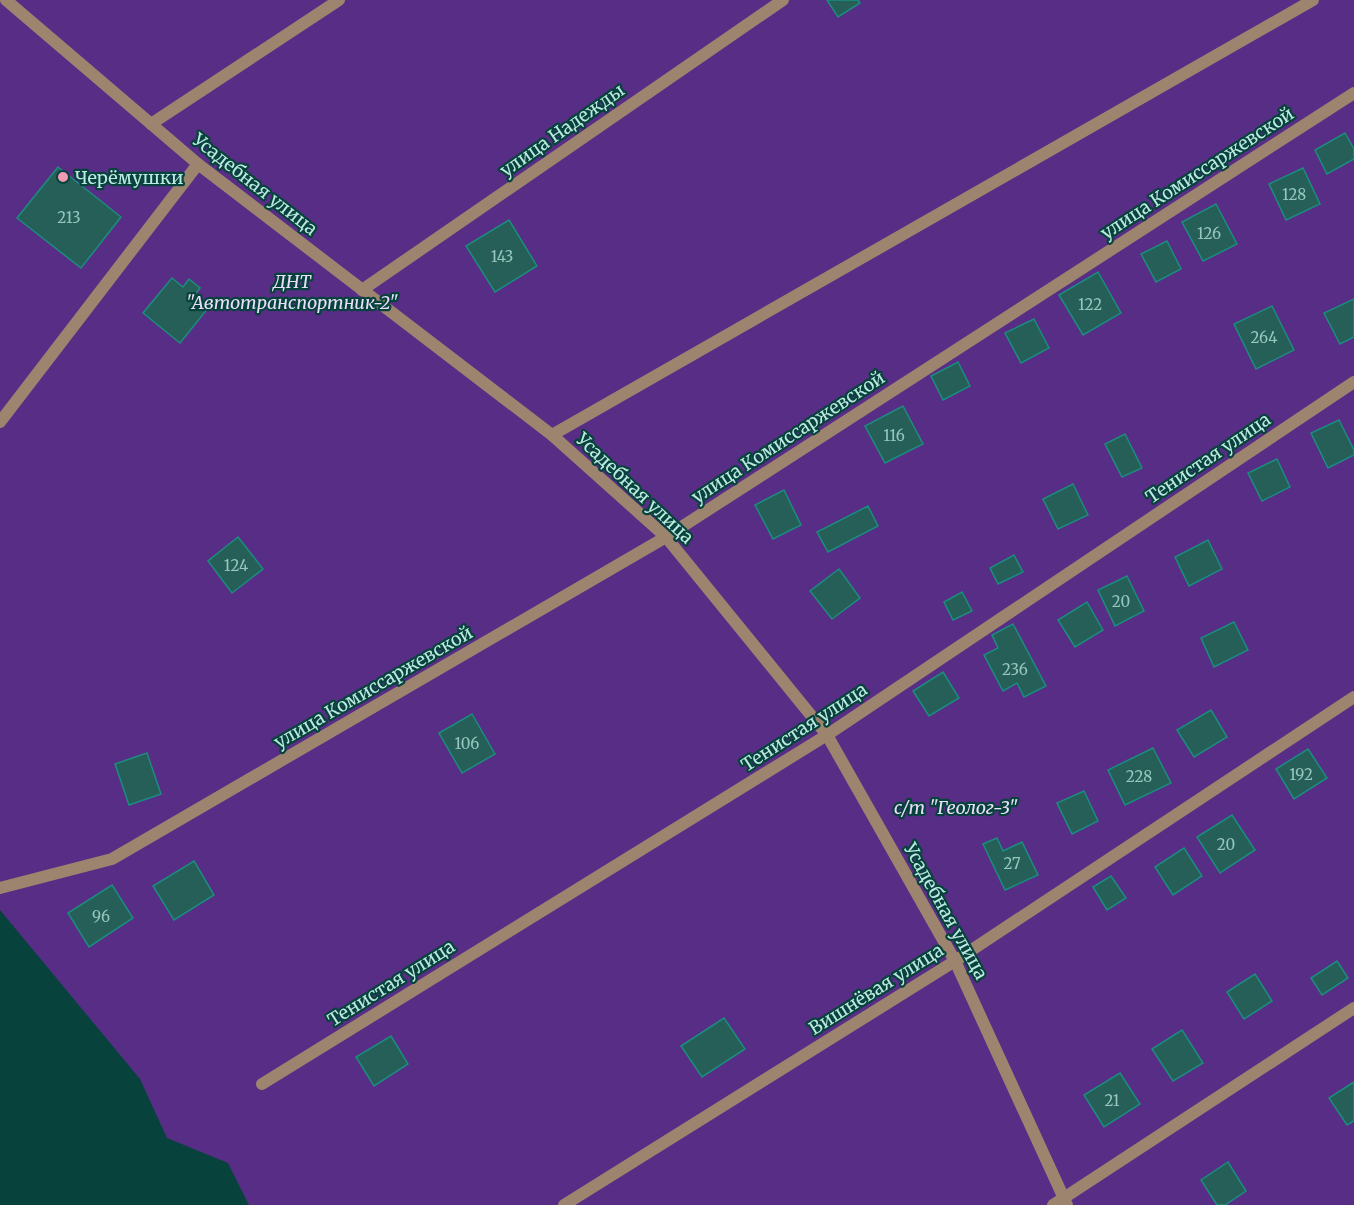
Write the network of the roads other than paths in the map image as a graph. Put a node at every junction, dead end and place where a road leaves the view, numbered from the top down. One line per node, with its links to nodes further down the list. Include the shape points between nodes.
1 (6, 0): 6 (street, Усадебная улица)
2 (339, 0): 6 (street)
3 (783, 0): 8 (street, улица Надежды)
4 (1313, 0): 11 (street)
5 (1354, 93): 12 (street, улица Комиссаржевской)
6 (151, 124): 7 (street, Усадебная улица)
7 (198, 164): 8 (street, Усадебная улица); 10 (street)
8 (362, 290): 11 (street, Усадебная улица)
9 (1354, 382): 14 (street, Тенистая улица)
10 (0, 422)
11 (552, 435): 12 (street, Усадебная улица)
12 (666, 537): 14 (street, Усадебная улица); 15 (street, улица Комиссаржевской, via 112,859)
13 (1354, 697): 16 (street, Вишнёвая улица)
14 (827, 735): 16 (street, Усадебная улица); 18 (street, Тенистая улица)
15 (0, 888)
16 (955, 961): 19 (street, Усадебная улица); 20 (street, Вишнёвая улица)
17 (1354, 1008): 19 (street, Усадебная улица)
18 (262, 1084)
19 (1061, 1203)
20 (564, 1205)

